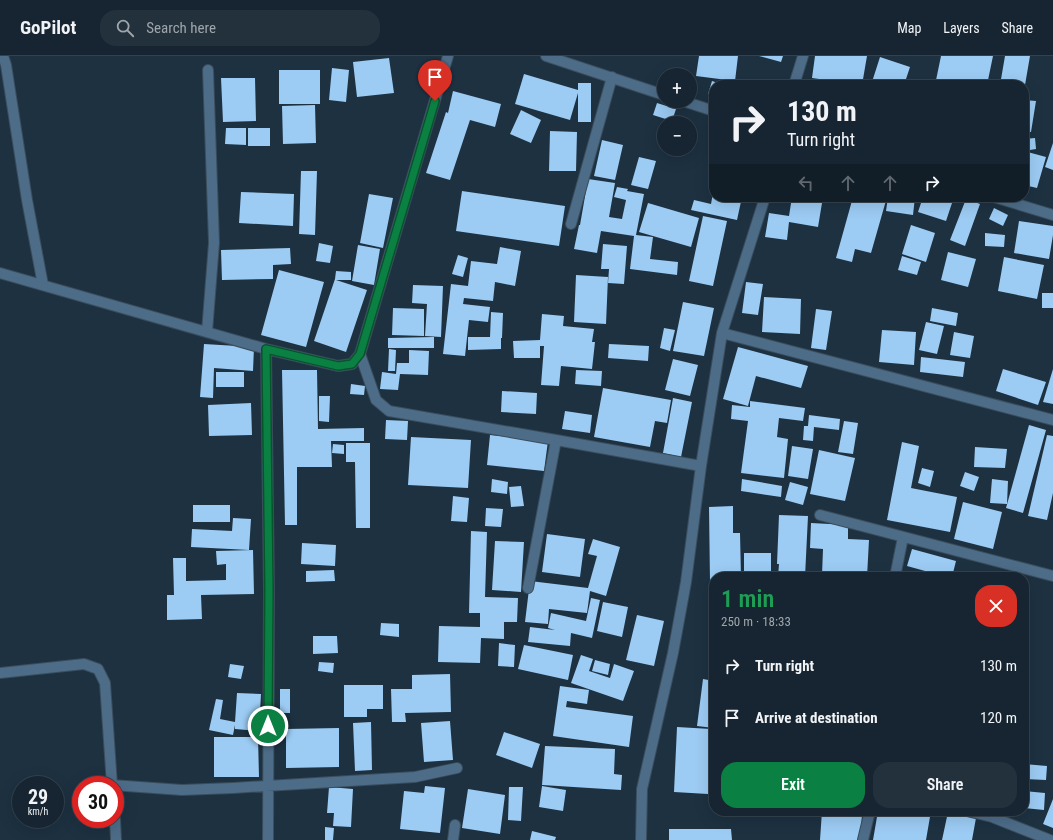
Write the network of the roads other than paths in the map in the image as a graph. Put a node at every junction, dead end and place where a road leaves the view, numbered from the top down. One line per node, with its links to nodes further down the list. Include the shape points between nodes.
1 (3, 56): 16 (street)
2 (448, 56): 20 (street)
3 (546, 56): 6 (street)
4 (803, 56): 7 (street)
5 (208, 70): 17 (street, via 214,243)
6 (612, 77): 8 (street); 14 (street)
7 (796, 80)
8 (657, 93)
9 (697, 106): 10 (street)
10 (709, 109)
11 (763, 202): 18 (street)
12 (1011, 202): 13 (street)
13 (1053, 214)
14 (571, 224)
15 (0, 273): 16 (street)
16 (43, 286): 17 (street)
17 (207, 332): 19 (street)
18 (722, 333): 21 (street); 23 (street)
19 (266, 349): 20 (street, via 338,366 352,364); 33 (street)
20 (360, 354): 22 (street, via 376,400 389,411)
21 (1053, 420)
22 (556, 440): 23 (street); 28 (street)
23 (701, 466): 41 (street, via 686,582 673,653 642,789)
24 (820, 516): 25 (street)
25 (903, 537): 26 (street); 27 (street)
26 (896, 572)
27 (1053, 576)
28 (528, 588)
29 (0, 673): 31 (street, via 84,664 98,669 105,683)
30 (457, 768): 33 (street, via 414,777)
31 (111, 776)
32 (124, 786): 33 (street, via 182,790)
33 (268, 786): 39 (street)
34 (869, 816): 42 (street)
35 (988, 816): 43 (street)
36 (455, 825): 40 (street)
37 (115, 828): 38 (street)
38 (116, 840)
39 (268, 840)
40 (453, 840)
41 (641, 840)
42 (864, 840)
43 (1050, 840)

